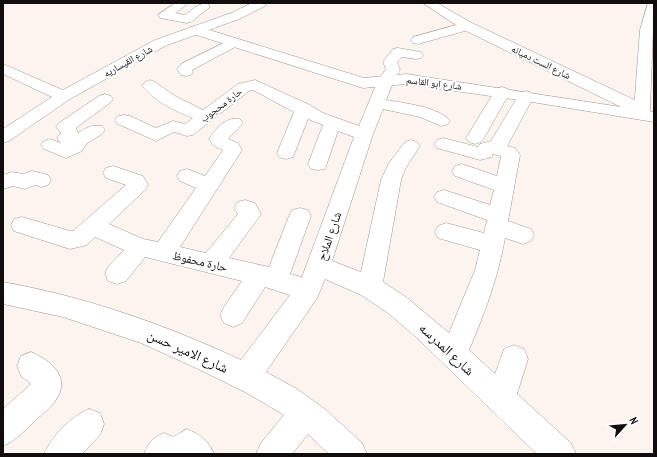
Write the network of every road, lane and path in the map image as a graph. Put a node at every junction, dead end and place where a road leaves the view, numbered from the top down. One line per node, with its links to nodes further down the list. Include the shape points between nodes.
1 (183, 3): 6 (street, via 164,15 186,19)
2 (190, 3): 6 (street)
3 (429, 3): 8 (street, شارع الست دميانه)
4 (654, 3): 32 (street, via 647,30)
5 (257, 5): 7 (street, شارع القيساريه)
6 (204, 7): 7 (street)
7 (235, 10): 9 (street, شارع القيساريه)
8 (467, 26): 10 (street); 32 (street, شارع الست دميانه)
9 (196, 30): 11 (street, شارع ابو القاسم); 16 (street, شارع القيساريه, via 160,43)
10 (418, 40)
11 (234, 42): 13 (street); 20 (street, شارع ابو القاسم, via 363,83 379,83)
12 (416, 55): 20 (street, شارع الملاح, via 397,53 390,62 393,69)
13 (201, 60): 15 (street); 18 (street, via 184,69)
14 (3, 68): 19 (street)
15 (218, 68)
16 (112, 70): 17 (street, via 124,73); 26 (street, شارع القيساريه)
17 (132, 70)
18 (186, 72)
19 (20, 76): 21 (street); 26 (street)
20 (386, 80): 23 (street, شارع ابو القاسم, via 406,79); 29 (street, شارع الملاح)
21 (3, 84)
22 (150, 85): 28 (street)
23 (502, 92): 25 (street, شارع ابو القاسم); 41 (street)
24 (185, 94): 28 (street)
25 (526, 96): 32 (street, شارع ابو القاسم); 46 (street)
26 (59, 99): 31 (street); 40 (street, شارع القيساريه)
27 (105, 99): 31 (street)
28 (170, 102): 33 (street)
29 (378, 103): 35 (street, via 425,113); 39 (street, شارع الملاح)
30 (304, 110): 33 (street, حارة محجوب, via 260,86 249,85); 37 (street, حارة محجوب); 47 (street)
31 (85, 113): 42 (street, via 60,125 70,132 66,138)
32 (650, 115)
33 (205, 117): 34 (street, حارة محجوب, via 187,131 170,127 156,135)
34 (124, 120)
35 (441, 121)
36 (234, 123): 54 (street, via 218,139 233,150)
37 (332, 123): 39 (street, حارة محجوب); 48 (street)
38 (96, 130): 42 (street)
39 (364, 134): 69 (street, شارع الملاح)
40 (3, 137)
41 (475, 138)
42 (75, 143): 44 (street, via 77,145 68,152)
43 (443, 144): 46 (street, via 480,154 485,153 488,147)
44 (50, 146)
45 (411, 146): 70 (street, via 399,162 391,180)
46 (496, 149): 55 (street, via 510,154)
47 (286, 153)
48 (318, 164)
49 (462, 171): 55 (street)
50 (113, 173): 60 (street, via 136,181 138,185)
51 (187, 176): 54 (street)
52 (41, 180): 53 (street, via 32,178 25,182 12,179)
53 (3, 182)
54 (209, 186): 65 (street)
55 (505, 186): 61 (street)
56 (444, 197): 61 (street)
57 (245, 208): 66 (street, via 250,214)
58 (300, 216): 68 (street)
59 (22, 225): 60 (street, via 70,240 79,239)
60 (93, 227): 64 (street, حارة محفوظ)
61 (496, 229): 62 (street); 63 (street); 73 (street, via 478,296)
62 (446, 232)
63 (523, 235)
64 (140, 247): 65 (street, حارة محفوظ); 67 (street)
65 (163, 253): 66 (street, حارة محفوظ)
66 (211, 264): 68 (street, حارة محفوظ)
67 (117, 274)
68 (268, 277): 69 (street, حارة محفوظ); 72 (street)
69 (313, 278): 70 (street, شارع المدرسه); 76 (street, شارع الملاح)
70 (370, 287): 73 (street, شارع المدرسه, via 408,314)
71 (3, 294): 76 (street, شارع الامير حسن, via 81,310 134,327 189,349)
72 (233, 315)
73 (453, 354): 77 (street, شارع المدرسه)
74 (514, 359): 77 (street)
75 (30, 366): 80 (street, via 49,382 48,386)
76 (245, 378): 78 (street, شارع الامير حسن, via 276,393)
77 (501, 399): 88 (street, شارع المدرسه)
78 (306, 413): 86 (street); 87 (street, شارع الامير حسن)
79 (88, 424): 81 (street)
80 (3, 430)
81 (60, 454)
82 (160, 454): 83 (street, via 164,449)
83 (173, 454)
84 (177, 454): 85 (street, via 187,445)
85 (198, 454)
86 (272, 454)
87 (351, 454)
88 (560, 454)

